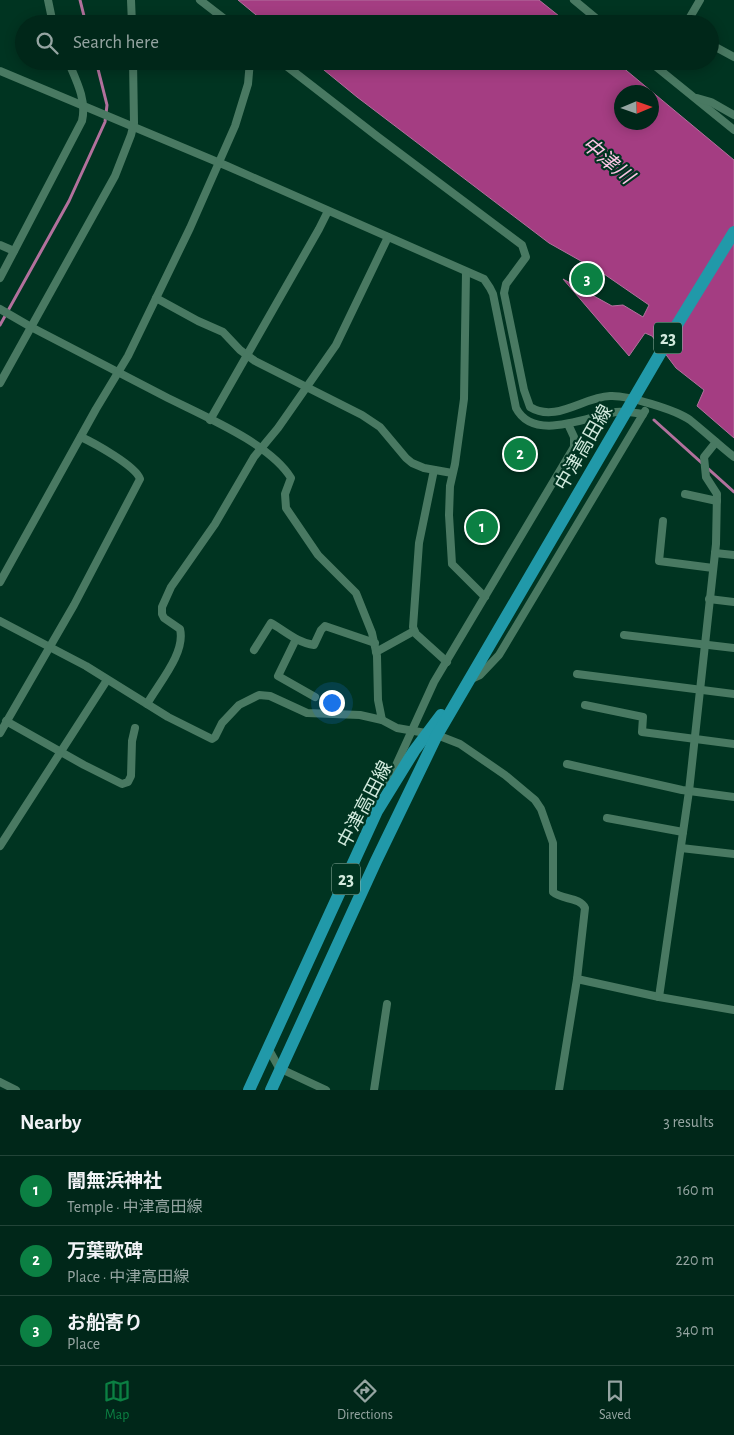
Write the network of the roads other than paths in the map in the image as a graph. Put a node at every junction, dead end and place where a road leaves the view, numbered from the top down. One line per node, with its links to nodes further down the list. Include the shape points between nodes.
1 (48, 0): 6 (street)
2 (131, 0): 7 (street)
3 (200, 0): 8 (street)
4 (574, 0): 9 (street)
5 (700, 0): 10 (street)
6 (51, 15)
7 (132, 15)
8 (220, 15)
9 (592, 15)
10 (691, 15)
11 (719, 49): 12 (street)
12 (734, 57)
13 (72, 70): 20 (street)
14 (133, 70): 22 (street)
15 (249, 70): 24 (street, via 235,126)
16 (292, 70): 39 (street, via 522,245 526,257 506,284 504,293 530,407 552,412 609,396)
17 (660, 70): 19 (street)
18 (0, 72): 20 (street)
19 (693, 97): 21 (street, via 711,102); 23 (street)
20 (83, 107): 22 (street); 29 (street, via 82,121)
21 (734, 115)
22 (133, 128): 24 (street); 34 (street, via 115,176)
23 (734, 130)
24 (220, 162): 25 (street); 32 (street)
25 (328, 211): 27 (street); 35 (street)
26 (734, 232): 72 (main road, 中津高田線 / 23, via 674,328)
27 (388, 237): 30 (street); 38 (street, via 343,332)
28 (0, 245): 29 (street)
29 (14, 251): 31 (street)
30 (466, 272): 42 (street, via 484,280 490,288 518,411 539,425); 48 (street, via 464,399)
31 (0, 278)
32 (156, 298): 35 (street, via 223,332); 36 (street)
33 (0, 309): 34 (street)
34 (31, 327): 36 (street); 37 (street)
35 (247, 356): 38 (street); 41 (street)
36 (118, 372): 41 (street); 43 (street)
37 (0, 383)
38 (306, 386): 45 (street); 47 (street, via 362,415 380,427 412,463)
39 (648, 402): 40 (street); 44 (street, via 688,419)
40 (643, 414): 42 (street, via 617,412); 72 (street, via 499,654 480,675)
41 (210, 420): 45 (street)
42 (568, 424): 56 (street, via 574,437 574,447)
43 (80, 437): 55 (street); 65 (street, via 139,474 140,480)
44 (716, 442): 46 (street); 50 (street, via 704,457 706,477 717,494)
45 (261, 448): 63 (street, via 277,460 292,478 284,494 286,508 318,555 356,593); 76 (street, via 215,524 171,587 162,607 164,618 180,629 181,644)
46 (734, 457)
47 (434, 470): 48 (street); 60 (street, via 417,559)
48 (452, 473): 56 (street, via 449,514 452,564)
49 (685, 494): 50 (street)
50 (717, 500): 52 (street)
51 (663, 522): 54 (street, via 659,562)
52 (715, 553): 53 (street); 54 (street)
53 (734, 555)
54 (713, 568): 57 (street)
55 (1, 579)
56 (485, 597): 69 (street)
57 (710, 599): 58 (street); 64 (street)
58 (734, 602)
59 (0, 621): 65 (street)
60 (414, 631): 68 (street); 69 (street)
61 (624, 635): 64 (street)
62 (296, 639): 63 (street, via 314,645 320,630 328,626); 67 (street, via 270,624); 75 (street, via 278,676)
63 (375, 643): 68 (street)
64 (705, 644): 66 (street); 73 (street)
65 (49, 646): 71 (street); 79 (street)
66 (734, 648)
67 (254, 650)
68 (376, 652): 78 (street)
69 (447, 662): 81 (street, via 431,688)
70 (578, 674): 73 (street)
71 (107, 680): 76 (street); 86 (street)
72 (467, 682): 83 (main road, 中津高田線 / 23)
73 (700, 690): 74 (street); 84 (street)
74 (734, 694)
75 (315, 696)
76 (147, 704): 78 (street, via 212,738 239,705 259,695 270,696 307,712 353,714)
77 (585, 705): 84 (street, via 643,718 642,732)
78 (382, 720): 81 (street)
79 (6, 721): 82 (street); 86 (street)
80 (136, 728): 86 (street, via 132,742 131,776 125,783 119,783)
81 (412, 731): 83 (street); 90 (street)
82 (0, 733)
83 (432, 734): 90 (main road, 中津高田線 / 23); 96 (street, via 465,747 537,803 553,843 552,892 581,902 586,908); 101 (main road, 中津高田線 / 23)
84 (695, 739): 85 (street); 88 (street)
85 (734, 744)
86 (60, 751): 93 (street)
87 (567, 764): 88 (street)
88 (689, 791): 89 (street); 92 (street)
89 (734, 797)
90 (378, 811): 100 (main road, 中津高田線 / 23)
91 (607, 818): 92 (street)
92 (683, 832): 94 (street)
93 (0, 846)
94 (681, 848): 95 (street); 97 (street)
95 (734, 854)
96 (577, 978): 97 (street); 108 (street)
97 (660, 997): 99 (street)
98 (387, 1004): 107 (street)
99 (734, 1010)
100 (268, 1048): 101 (street); 104 (main road, 中津高田線 / 23)
101 (281, 1069): 105 (main road, 中津高田線 / 23); 106 (street)
102 (0, 1082): 103 (street)
103 (16, 1090)
104 (249, 1090)
105 (271, 1090)
106 (326, 1090)
107 (374, 1090)
108 (559, 1090)

